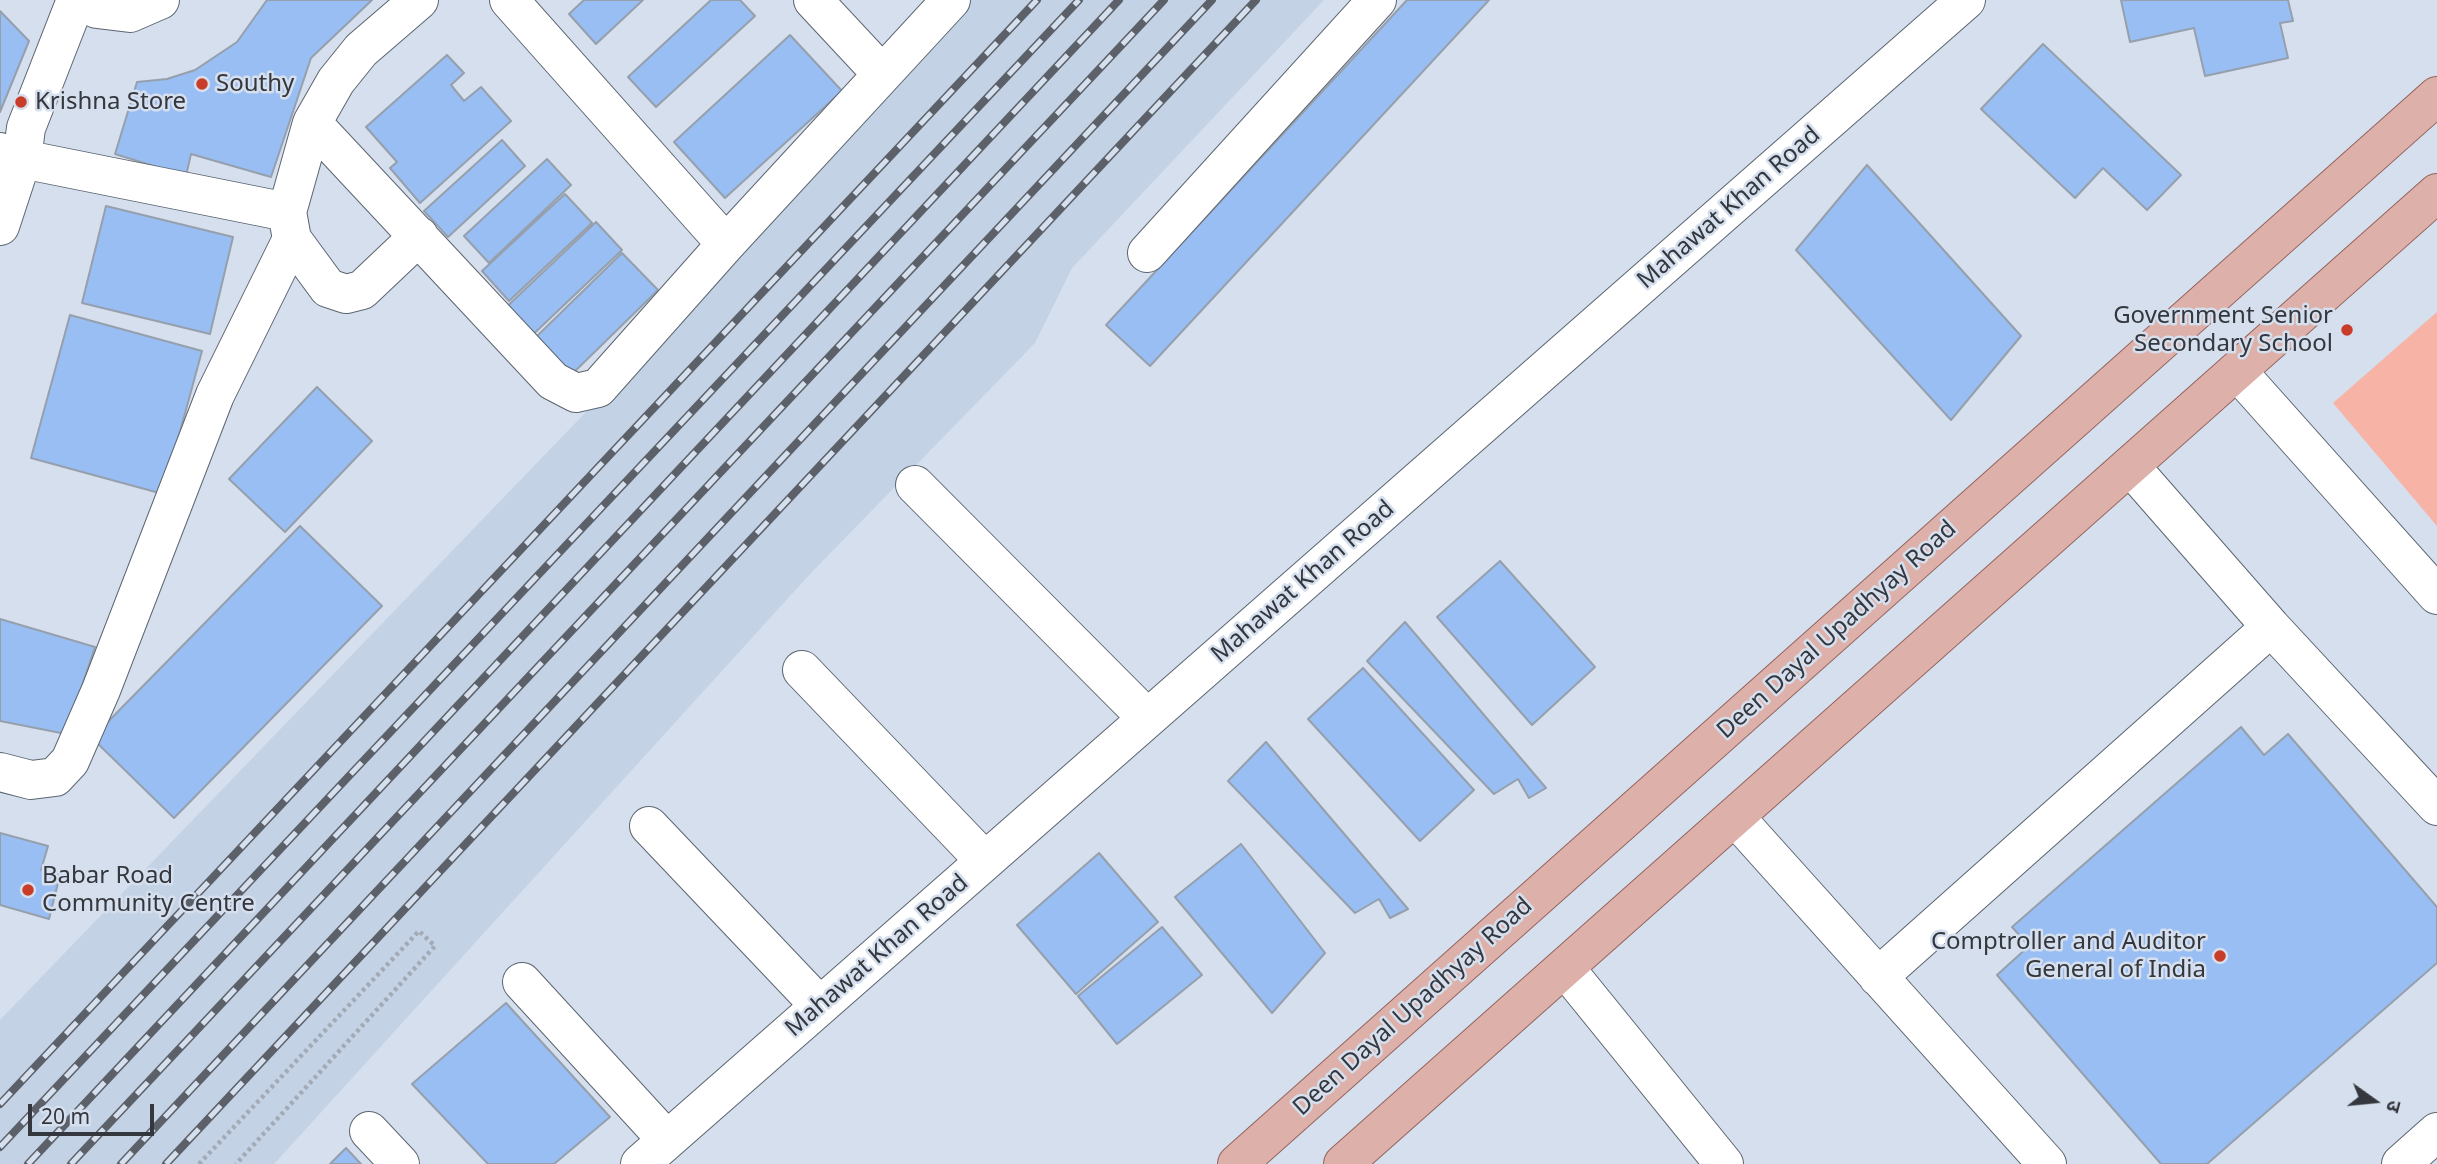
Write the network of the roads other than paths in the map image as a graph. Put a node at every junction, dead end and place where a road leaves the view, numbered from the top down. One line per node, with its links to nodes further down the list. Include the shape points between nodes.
1 (160, 0): 8 (street, via 130,13)
2 (419, 0): 11 (street, via 361,50)
3 (509, 0): 17 (street)
4 (813, 0): 9 (street)
5 (951, 0): 9 (street)
6 (1377, 0): 18 (street)
7 (1966, 0): 25 (street, Mahawat Khan Road)
8 (84, 3): 12 (street, via 49,134)
9 (882, 74): 17 (street)
10 (2437, 96): 39 (main road, Deen Dayal Upadhyay Road)
11 (312, 123): 14 (street); 16 (street)
12 (11, 156): 14 (street); 15 (street)
13 (2437, 193): 19 (main road)
14 (289, 225): 16 (street, via 328,288 346,294 362,290); 26 (street, via 215,394 70,761 55,777 31,780)
15 (0, 226)
16 (419, 236): 17 (street, via 553,381 576,393 598,388)
17 (726, 244)
18 (1147, 253)
19 (2237, 371): 20 (main road); 22 (street)
20 (2130, 466): 23 (street); 28 (main road)
21 (915, 485): 25 (street)
22 (2437, 595)
23 (2271, 627): 27 (street); 32 (street)
24 (802, 670): 30 (street)
25 (1147, 718): 30 (street, Mahawat Khan Road)
26 (0, 772)
27 (2437, 806)
28 (1735, 817): 31 (main road); 32 (street)
29 (649, 826): 34 (street)
30 (985, 861): 34 (street, Mahawat Khan Road)
31 (1565, 968): 40 (main road); 41 (street)
32 (1878, 977): 42 (street)
33 (522, 982): 37 (street)
34 (820, 1006): 37 (street, Mahawat Khan Road)
35 (369, 1131): 38 (street)
36 (2437, 1132): 43 (street)
37 (654, 1152)
38 (400, 1164)
39 (1237, 1164)
40 (1343, 1164)
41 (1724, 1164)
42 (2047, 1164)
43 (2401, 1164)

